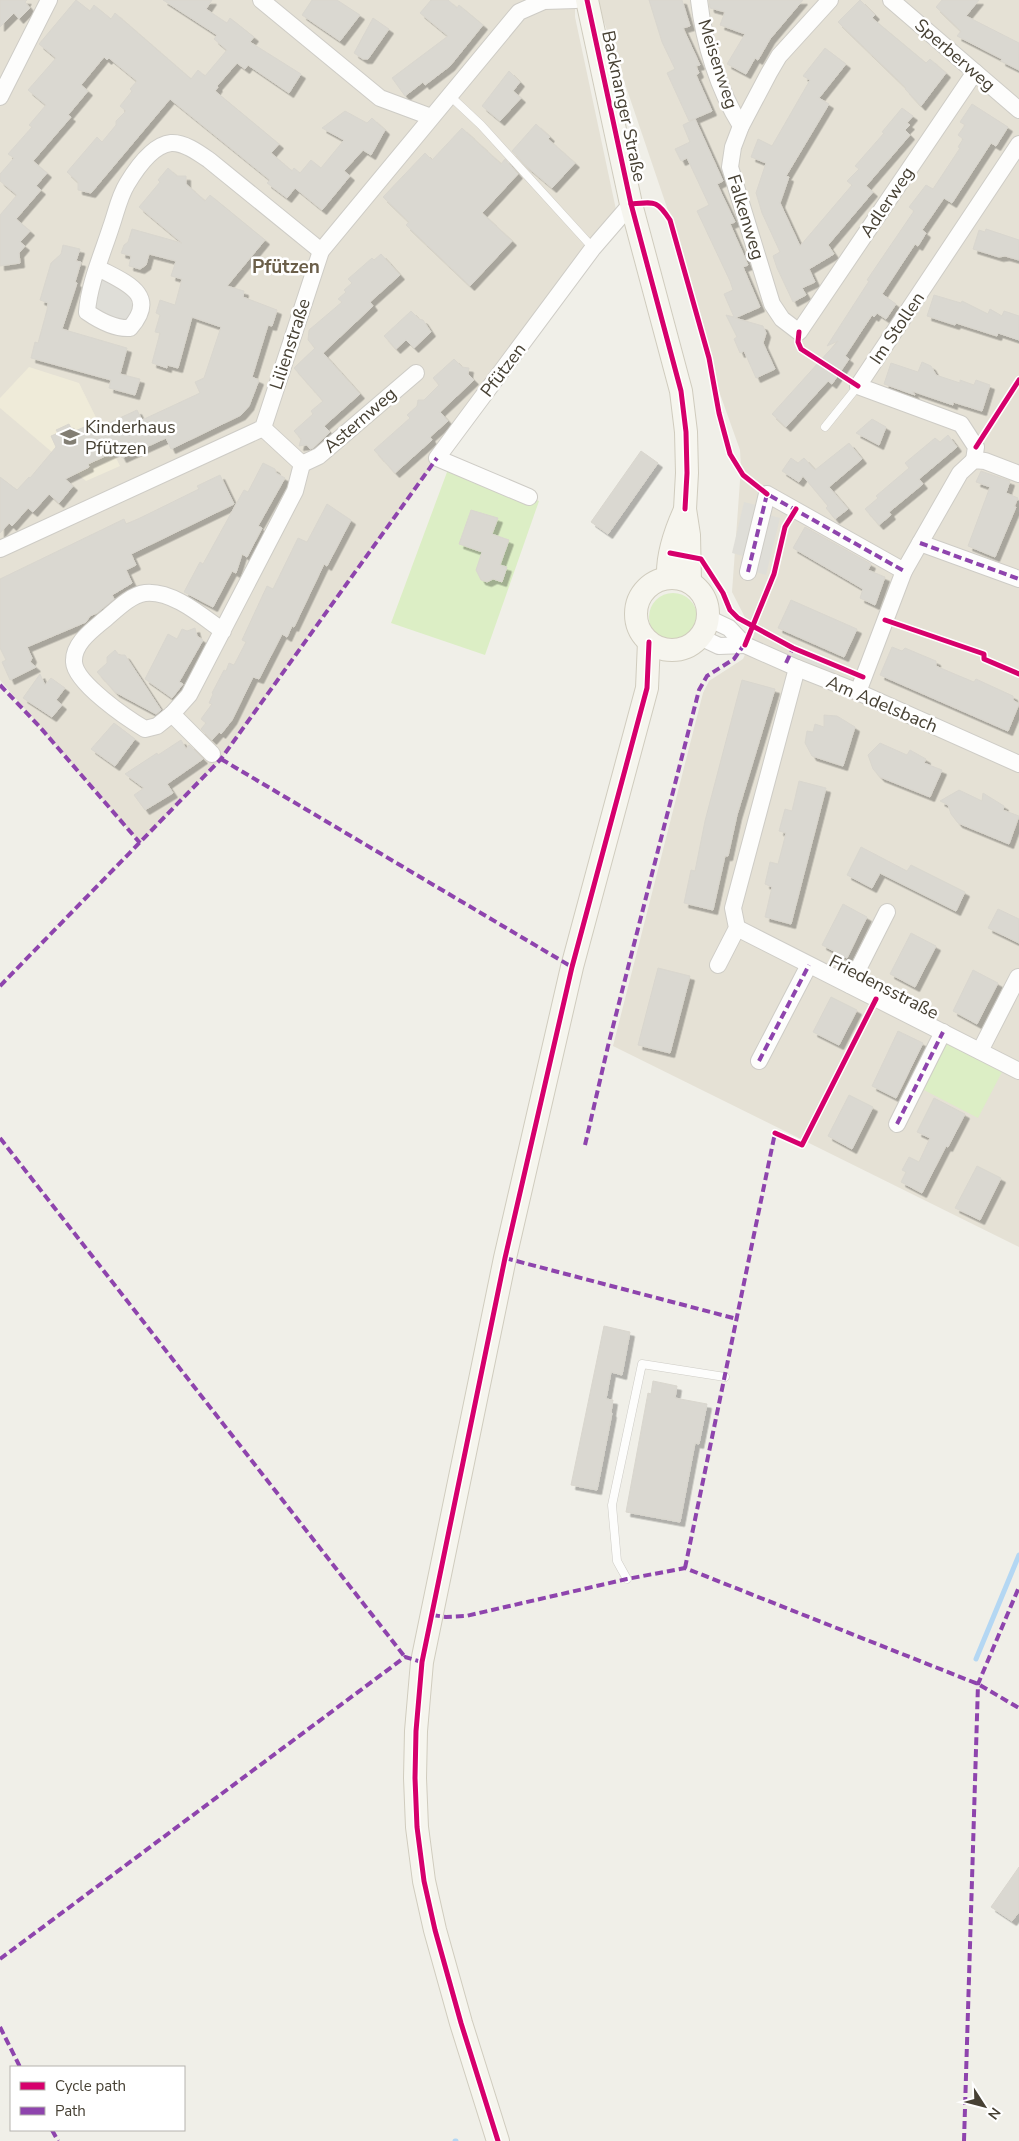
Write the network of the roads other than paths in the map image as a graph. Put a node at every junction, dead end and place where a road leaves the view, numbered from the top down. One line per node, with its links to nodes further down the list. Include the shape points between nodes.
1 (49, 0): 10 (street)
2 (261, 0): 13 (street, via 380,98)
3 (576, 0): 8 (street, Lilienstraße)
4 (587, 0): 16 (street, Backnanger Straße)
5 (699, 0): 14 (street, Meisenweg, via 721,86)
6 (830, 0): 14 (street, Falkenweg, via 779,56)
7 (891, 0): 9 (street, Sperberweg)
8 (514, 6): 11 (street, Lilienstraße)
9 (975, 72): 12 (street, Sperberweg); 20 (street, Adlerweg)
10 (1, 92)
11 (448, 95): 13 (street, Lilienstraße); 17 (lane, via 481,125)
12 (1019, 110)
13 (431, 117): 18 (street, Lilienstraße)
14 (740, 126): 20 (street, Falkenweg, via 730,167 772,304 782,319)
15 (1019, 144): 22 (street, Im Stollen)
16 (631, 204): 17 (street, Pfützen); 29 (street, Backnanger Straße, via 680,391 686,432)
17 (593, 248): 28 (street, Pfützen, via 437,458)
18 (321, 251): 19 (street, via 209,160 172,143 151,154 126,186); 23 (street, Lilienstraße)
19 (98, 268)
20 (798, 332)
21 (416, 373): 26 (street, Asternweg, via 318,456)
22 (858, 386): 24 (lane); 25 (street, via 961,424 976,447)
23 (263, 428): 26 (street); 31 (street)
24 (825, 428)
25 (974, 460): 27 (street); 30 (street, via 960,473)
26 (302, 464): 38 (street, via 295,491)
27 (1019, 474)
28 (529, 497)
29 (685, 509): 34 (street, via 667,566); 36 (street)
30 (920, 543): 32 (street); 35 (street)
31 (0, 549)
32 (904, 571): 33 (street, via 767,494); 43 (street)
33 (748, 572)
34 (668, 578): 36 (street); 39 (street, via 652,583 636,604 638,629)
35 (1019, 579)
36 (690, 582): 37 (street, via 702,594 708,610)
37 (704, 628): 40 (street, via 689,646); 41 (street, Am Adelsbach, via 719,646 744,645)
38 (223, 630): 44 (street, via 189,695); 44 (street, via 169,597 144,593 127,601 80,642 74,664 91,689 145,729 157,726)
39 (649, 642): 40 (street, via 655,647); 42 (street)
40 (671, 650): 42 (street)
41 (797, 668): 43 (street, Am Adelsbach); 48 (street, via 733,908)
42 (647, 688): 60 (street, via 572,967 505,1258 422,1662 415,1778 424,1881 461,2023)
43 (858, 692): 46 (street, Am Adelsbach)
44 (172, 714): 45 (street)
45 (212, 754)
46 (1019, 764)
47 (887, 912): 52 (street)
48 (736, 928): 49 (street); 50 (street, Friedensstraße)
49 (718, 965)
50 (808, 965): 52 (street, Friedensstraße); 55 (street)
51 (1018, 976): 54 (street)
52 (850, 985): 53 (street, Friedensstraße)
53 (943, 1032): 54 (street, Friedensstraße); 57 (street)
54 (980, 1051): 56 (street, Friedensstraße)
55 (759, 1061)
56 (1019, 1071)
57 (897, 1124)
58 (724, 1377): 59 (lane, via 642,1364 612,1505 617,1561)
59 (627, 1579)
60 (498, 2141)

